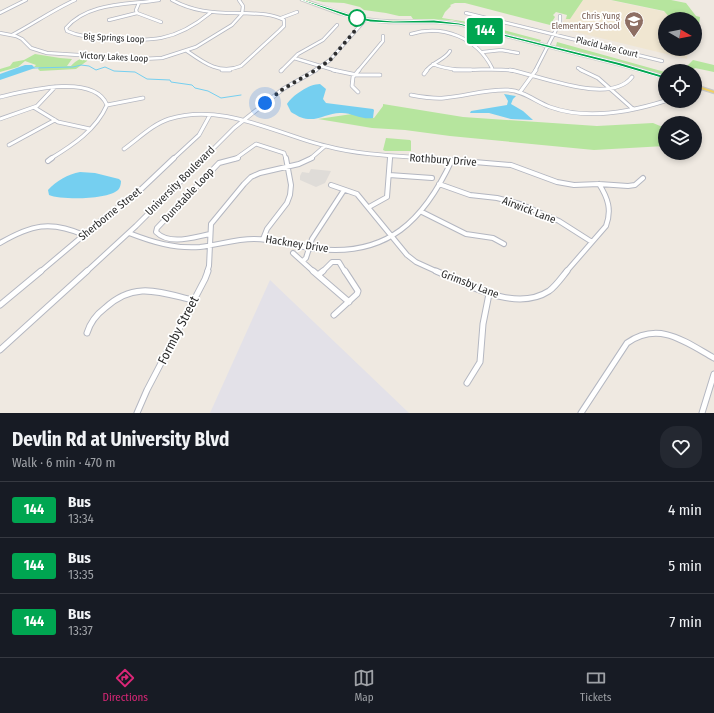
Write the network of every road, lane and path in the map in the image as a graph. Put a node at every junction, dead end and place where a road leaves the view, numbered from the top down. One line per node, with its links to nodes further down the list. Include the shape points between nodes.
1 (26, 0): 9 (street)
2 (74, 0): 23 (street)
3 (159, 0): 7 (street, Big Springs Loop)
4 (172, 0): 11 (street, via 188,9)
5 (239, 0): 13 (street, via 243,6)
6 (303, 0): 17 (main road)
7 (138, 3): 10 (street); 11 (street, Big Springs Loop, via 93,10 71,22 66,28 67,31 76,36 158,40 184,33 197,26)
8 (297, 12): 15 (street)
9 (0, 13)
10 (137, 13): 16 (street); 18 (street)
11 (210, 13): 13 (street)
12 (466, 13): 22 (street, Placid Lake Court)
13 (242, 14): 15 (street, via 268,14); 26 (street, Victory Lakes Loop, via 227,29)
14 (560, 16): 22 (street, via 560,22)
15 (281, 18): 26 (street, via 284,26 236,69 214,68)
16 (109, 20)
17 (365, 20): 25 (main road, via 452,23); 33 (street, University Boulevard)
18 (161, 22)
19 (337, 25): 30 (street, via 322,40)
20 (0, 33): 23 (street, Victory Lakes Loop)
21 (411, 34): 28 (street, via 431,31 449,33 469,41)
22 (552, 34): 25 (street); 31 (street, Placid Lake Court)
23 (12, 35): 26 (street, Victory Lakes Loop, via 22,39 34,50 53,54 153,59)
24 (383, 36): 41 (street, via 383,41)
25 (547, 47): 39 (street, via 536,69); 40 (main road)
26 (187, 50)
27 (450, 52): 32 (street)
28 (483, 52): 29 (street, via 501,50); 34 (street)
29 (518, 53)
30 (294, 58): 33 (street); 36 (street)
31 (662, 61)
32 (433, 64): 34 (street, via 449,70); 37 (street)
33 (322, 65): 41 (street); 59 (street, University Boulevard, via 283,89)
34 (492, 68): 39 (street)
35 (578, 68): 44 (street, via 598,78)
36 (281, 72)
37 (424, 74)
38 (380, 75): 41 (street)
39 (530, 75): 44 (street, via 578,88); 47 (street)
40 (658, 75)
41 (354, 76): 46 (street, via 352,86)
42 (632, 77): 44 (street, via 619,87)
43 (55, 87): 50 (street); 53 (street, via 80,87 96,91); 54 (street)
44 (610, 88): 55 (street)
45 (702, 88): 48 (main road)
46 (358, 92)
47 (520, 92): 49 (street, via 496,90 440,99); 55 (street, via 551,107 572,111)
48 (714, 92)
49 (411, 95)
50 (0, 97)
51 (143, 98): 53 (street)
52 (658, 103): 55 (street)
53 (107, 106): 60 (street, via 103,116)
54 (35, 108): 57 (street); 58 (street)
55 (633, 109)
56 (210, 115): 59 (street, Rothbury Drive); 63 (street, Rothbury Drive, via 188,115 165,121); 78 (street, Sherborne Street, via 197,137 135,195)
57 (0, 119)
58 (55, 120): 60 (street, via 68,126); 61 (street)
59 (243, 120): 62 (street, Rothbury Drive); 77 (street, University Boulevard)
60 (90, 129): 66 (street)
61 (9, 145)
62 (325, 146): 64 (street, Rothbury Drive); 67 (street, via 312,160)
63 (124, 149)
64 (390, 156): 65 (street, Rothbury Drive); 68 (street)
65 (452, 160): 71 (street, Hackney Drive); 72 (street, Rothbury Drive, via 511,165 567,184)
66 (48, 161)
67 (288, 166): 79 (street, via 260,172 247,181 214,220); 79 (street, Dunstable Loop, via 282,152 258,144 252,146 237,159 215,166 156,230 156,234 160,236 184,240); 81 (street, via 292,184 291,194 267,228)
68 (389, 175): 69 (street); 75 (street, via 386,199)
69 (432, 178)
70 (643, 178): 72 (street, Rothbury Drive, via 635,185 628,186)
71 (439, 184): 76 (street, Hackney Drive); 82 (street, Airwick Lane, via 470,196 497,198 520,204 559,222)
72 (599, 184): 82 (street, Grimsby Lane, via 608,199 610,216 606,226)
73 (331, 185): 74 (street, Grimsby Lane)
74 (344, 190): 75 (street, Grimsby Lane, via 357,194); 86 (street, via 312,239)
75 (368, 207): 80 (street, Grimsby Lane)
76 (422, 212): 80 (street, Hackney Drive); 84 (street, via 466,234 493,238)
77 (129, 233): 85 (street, Hackney Drive, via 168,246); 96 (street, University Boulevard)
78 (84, 234): 83 (street, via 64,226 47,225 25,230); 93 (street, Sherborne Street)
79 (210, 234): 85 (street, Formby Street)
80 (390, 236): 86 (street, Hackney Drive, via 356,248); 90 (street, Grimsby Lane, via 416,262)
81 (263, 239): 85 (street, Hackney Drive, via 241,239); 86 (street, Hackney Drive)
82 (592, 242): 90 (street, Grimsby Lane, via 554,286 542,294 520,299)
83 (0, 243)
84 (504, 244)
85 (210, 246): 91 (street, Formby Street, via 207,272)
86 (309, 248): 88 (street)
87 (292, 253): 88 (street)
88 (303, 261): 89 (street)
89 (318, 275): 92 (street); 92 (street, via 332,262 341,263 358,291)
90 (489, 294): 99 (street, via 483,321 481,359)
91 (193, 300): 95 (street, via 131,290 102,310 91,322); 100 (street, Formby Street)
92 (350, 302): 94 (street)
93 (0, 305)
94 (334, 315)
95 (87, 333)
96 (0, 350)
97 (714, 358): 101 (street, via 672,336 644,332 627,343)
98 (714, 374): 102 (street)
99 (467, 383)
100 (136, 413)
101 (581, 413)
102 (702, 413)

